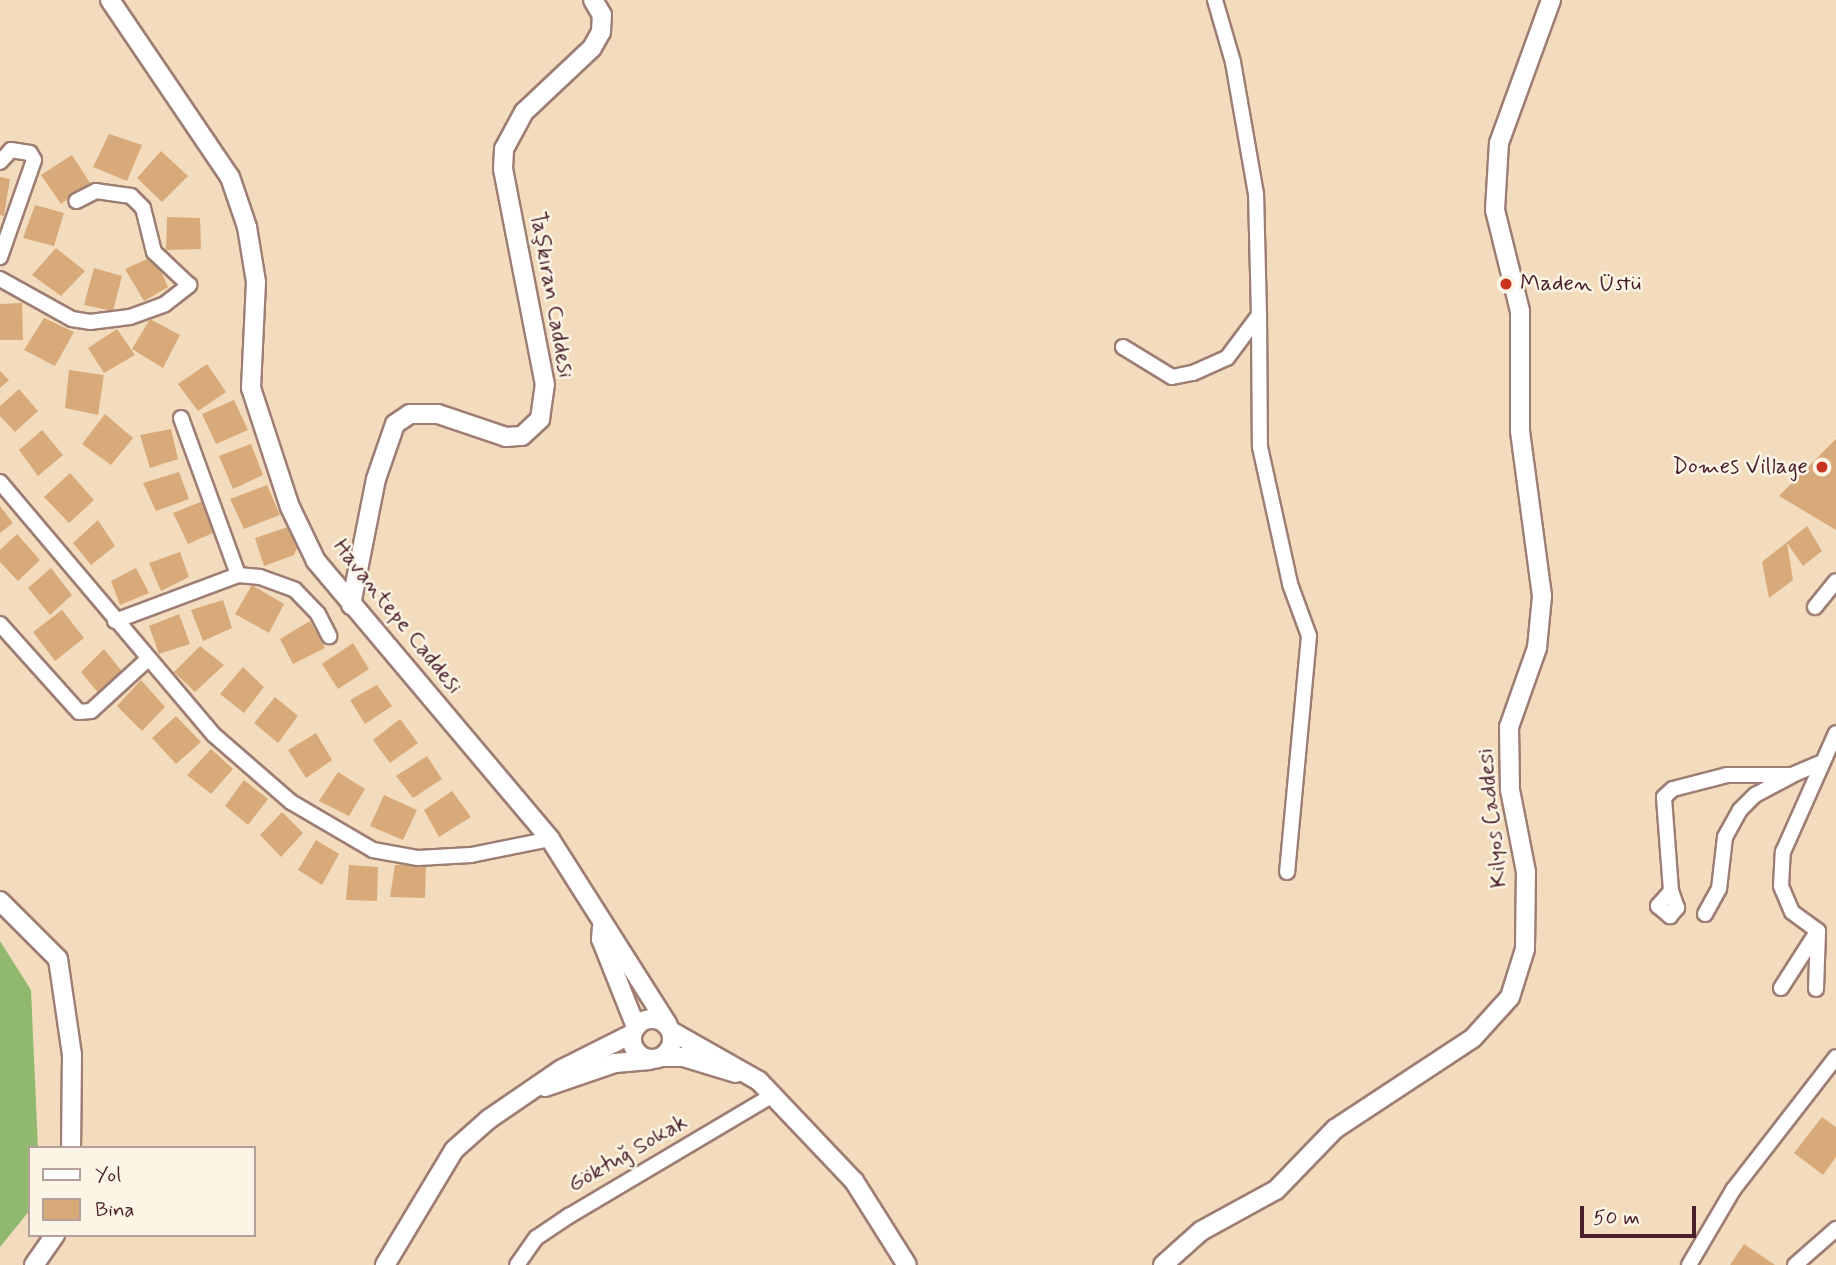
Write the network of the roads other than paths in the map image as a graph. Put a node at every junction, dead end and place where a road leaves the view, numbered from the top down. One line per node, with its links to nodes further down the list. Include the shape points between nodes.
1 (110, 0): 15 (street, Havantepe Caddesi, via 230,177 247,227 256,282 251,388 290,507 316,561)
2 (593, 0): 15 (street, Taşkıran Caddesi, via 602,15 601,32 592,48 524,112 504,149 503,169 545,385 540,419 533,429 514,436 438,414 410,414 395,424 376,479)
3 (1215, 0): 9 (street, via 1233,62 1256,194)
4 (1551, 0): 47 (street, Kilyos Caddesi, via 1499,143 1495,210 1520,311 1520,431 1542,596 1537,648 1510,727 1510,790 1526,872 1525,949 1510,997 1473,1038 1335,1129 1276,1190 1201,1231)
5 (0, 162): 7 (street, via 11,150 30,153 34,160)
6 (76, 201): 8 (street, via 96,191 131,196 143,208 153,252 189,285 165,304 130,317 90,322 72,319)
7 (0, 257)
8 (0, 279)
9 (1259, 315): 10 (street, via 1227,358 1193,373 1172,377); 25 (street, via 1260,447 1290,584 1309,636)
10 (1123, 347)
11 (181, 418): 13 (street)
12 (0, 482): 17 (street)
13 (238, 575): 17 (street); 19 (street, via 260,577 295,590 318,614)
14 (1836, 581): 16 (street)
15 (351, 605): 24 (street, Havantepe Caddesi)
16 (1815, 607)
17 (115, 621): 20 (street)
18 (0, 624): 20 (street, via 79,712 91,711)
19 (329, 636)
20 (148, 659): 24 (street, via 214,735 291,802 373,850 418,858 471,855)
21 (1836, 733): 22 (street)
22 (1819, 763): 23 (street); 30 (street, via 1783,852 1781,887 1792,912)
23 (1792, 775): 26 (street, via 1727,775 1673,789 1664,797); 28 (street, via 1755,795 1740,810 1725,837 1719,889)
24 (550, 839): 29 (street, Havantepe Caddesi)
25 (1287, 872)
26 (1671, 891)
27 (0, 901): 40 (street, via 58,958 72,1055)
28 (1705, 914)
29 (602, 927): 33 (street, Havantepe Caddesi, via 614,937); 34 (street, Havantepe Caddesi, via 601,939)
30 (1818, 931): 31 (street); 32 (street)
31 (1781, 988)
32 (1816, 989)
33 (669, 1028): 34 (street, via 647,1019); 36 (street, via 672,1045); 37 (street)
34 (634, 1030): 36 (street, via 638,1054); 38 (street, via 562,1069)
35 (1836, 1057): 48 (street, via 1732,1190)
36 (657, 1058): 37 (street, via 683,1057); 38 (street, via 615,1063)
37 (746, 1073): 39 (street)
38 (538, 1089): 44 (street, via 489,1119 454,1150)
39 (773, 1095): 45 (street, Göktuğ Sokak, via 569,1216 536,1238); 46 (street, via 854,1181)
40 (71, 1146)
41 (1836, 1229): 49 (street)
42 (54, 1237): 43 (street)
43 (34, 1265)
44 (385, 1265)
45 (517, 1265)
46 (907, 1265)
47 (1163, 1265)
48 (1689, 1265)
49 (1796, 1265)

